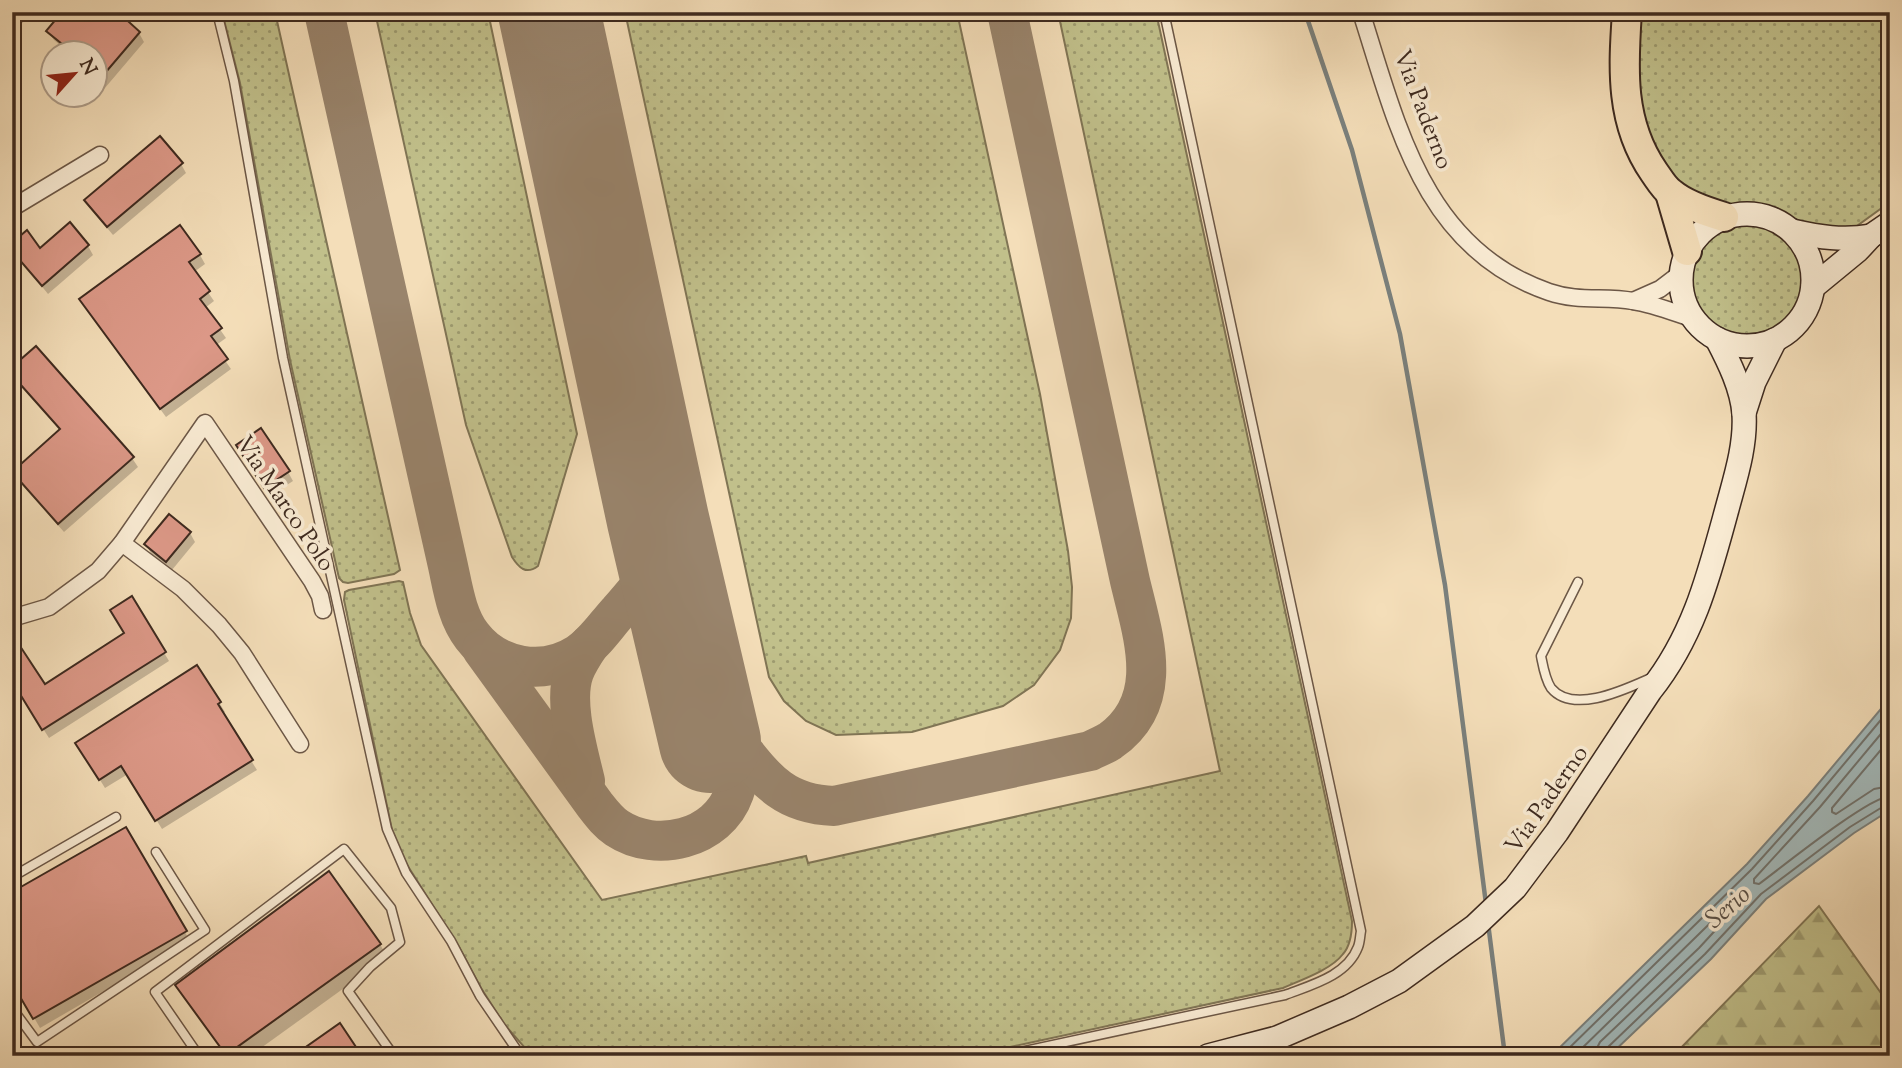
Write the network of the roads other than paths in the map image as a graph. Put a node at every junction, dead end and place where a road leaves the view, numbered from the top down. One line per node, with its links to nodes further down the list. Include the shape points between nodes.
1 (14, 12): 2 (lane, via 19,18)
2 (23, 12)
3 (217, 12): 32 (lane, via 234,81 283,358 387,829 406,873)
4 (1164, 12): 33 (lane, via 1361,930 1358,947 1339,971 1285,995)
5 (1361, 12): 15 (street, Via Paderno, via 1409,153 1440,211 1462,237 1519,280 1550,292 1580,299)
6 (1627, 12): 8 (highway, via 1628,111 1644,158)
7 (100, 155): 9 (street)
8 (1670, 193): 10 (highway); 13 (highway)
9 (12, 208)
10 (1724, 217): 12 (street, Via Paderno, via 1758,214); 13 (street, Via Paderno, via 1699,233)
11 (1881, 229): 12 (street, Via Paderno, via 1856,239); 14 (street, Via Paderno)
12 (1792, 231): 14 (street, via 1807,252)
13 (1684, 262): 15 (street, Via Paderno, via 1660,289); 16 (street, Via Paderno, via 1682,292)
14 (1813, 287): 18 (street, Via Paderno, via 1801,318)
15 (1633, 301): 16 (street, Via Paderno)
16 (1695, 319): 17 (street, Via Paderno)
17 (1717, 339): 18 (street, via 1752,346); 19 (street, Via Paderno)
18 (1774, 340): 19 (street, Via Paderno)
19 (1744, 413): 24 (street, Via Paderno, via 1743,443 1710,572 1698,609)
20 (122, 543): 22 (street, Via Marco Polo, via 205,423 312,581); 23 (street, via 99,571 49,607); 25 (street, via 183,589 219,625)
21 (1578, 582): 24 (lane, via 1541,656 1551,687 1562,697 1589,700)
22 (323, 610)
23 (12, 618)
24 (1666, 671): 34 (street, Via Paderno, via 1558,832 1509,894 1475,926 1399,981 1349,1007 1277,1038)
25 (300, 744)
26 (116, 817): 28 (lane)
27 (156, 852): 29 (lane, via 205,930 37,1042)
28 (12, 877)
29 (12, 1008)
30 (199, 1056): 31 (lane, via 155,992 344,849 391,908 400,942 348,991)
31 (394, 1056)
32 (521, 1056)
33 (1001, 1056)
34 (1208, 1056)

